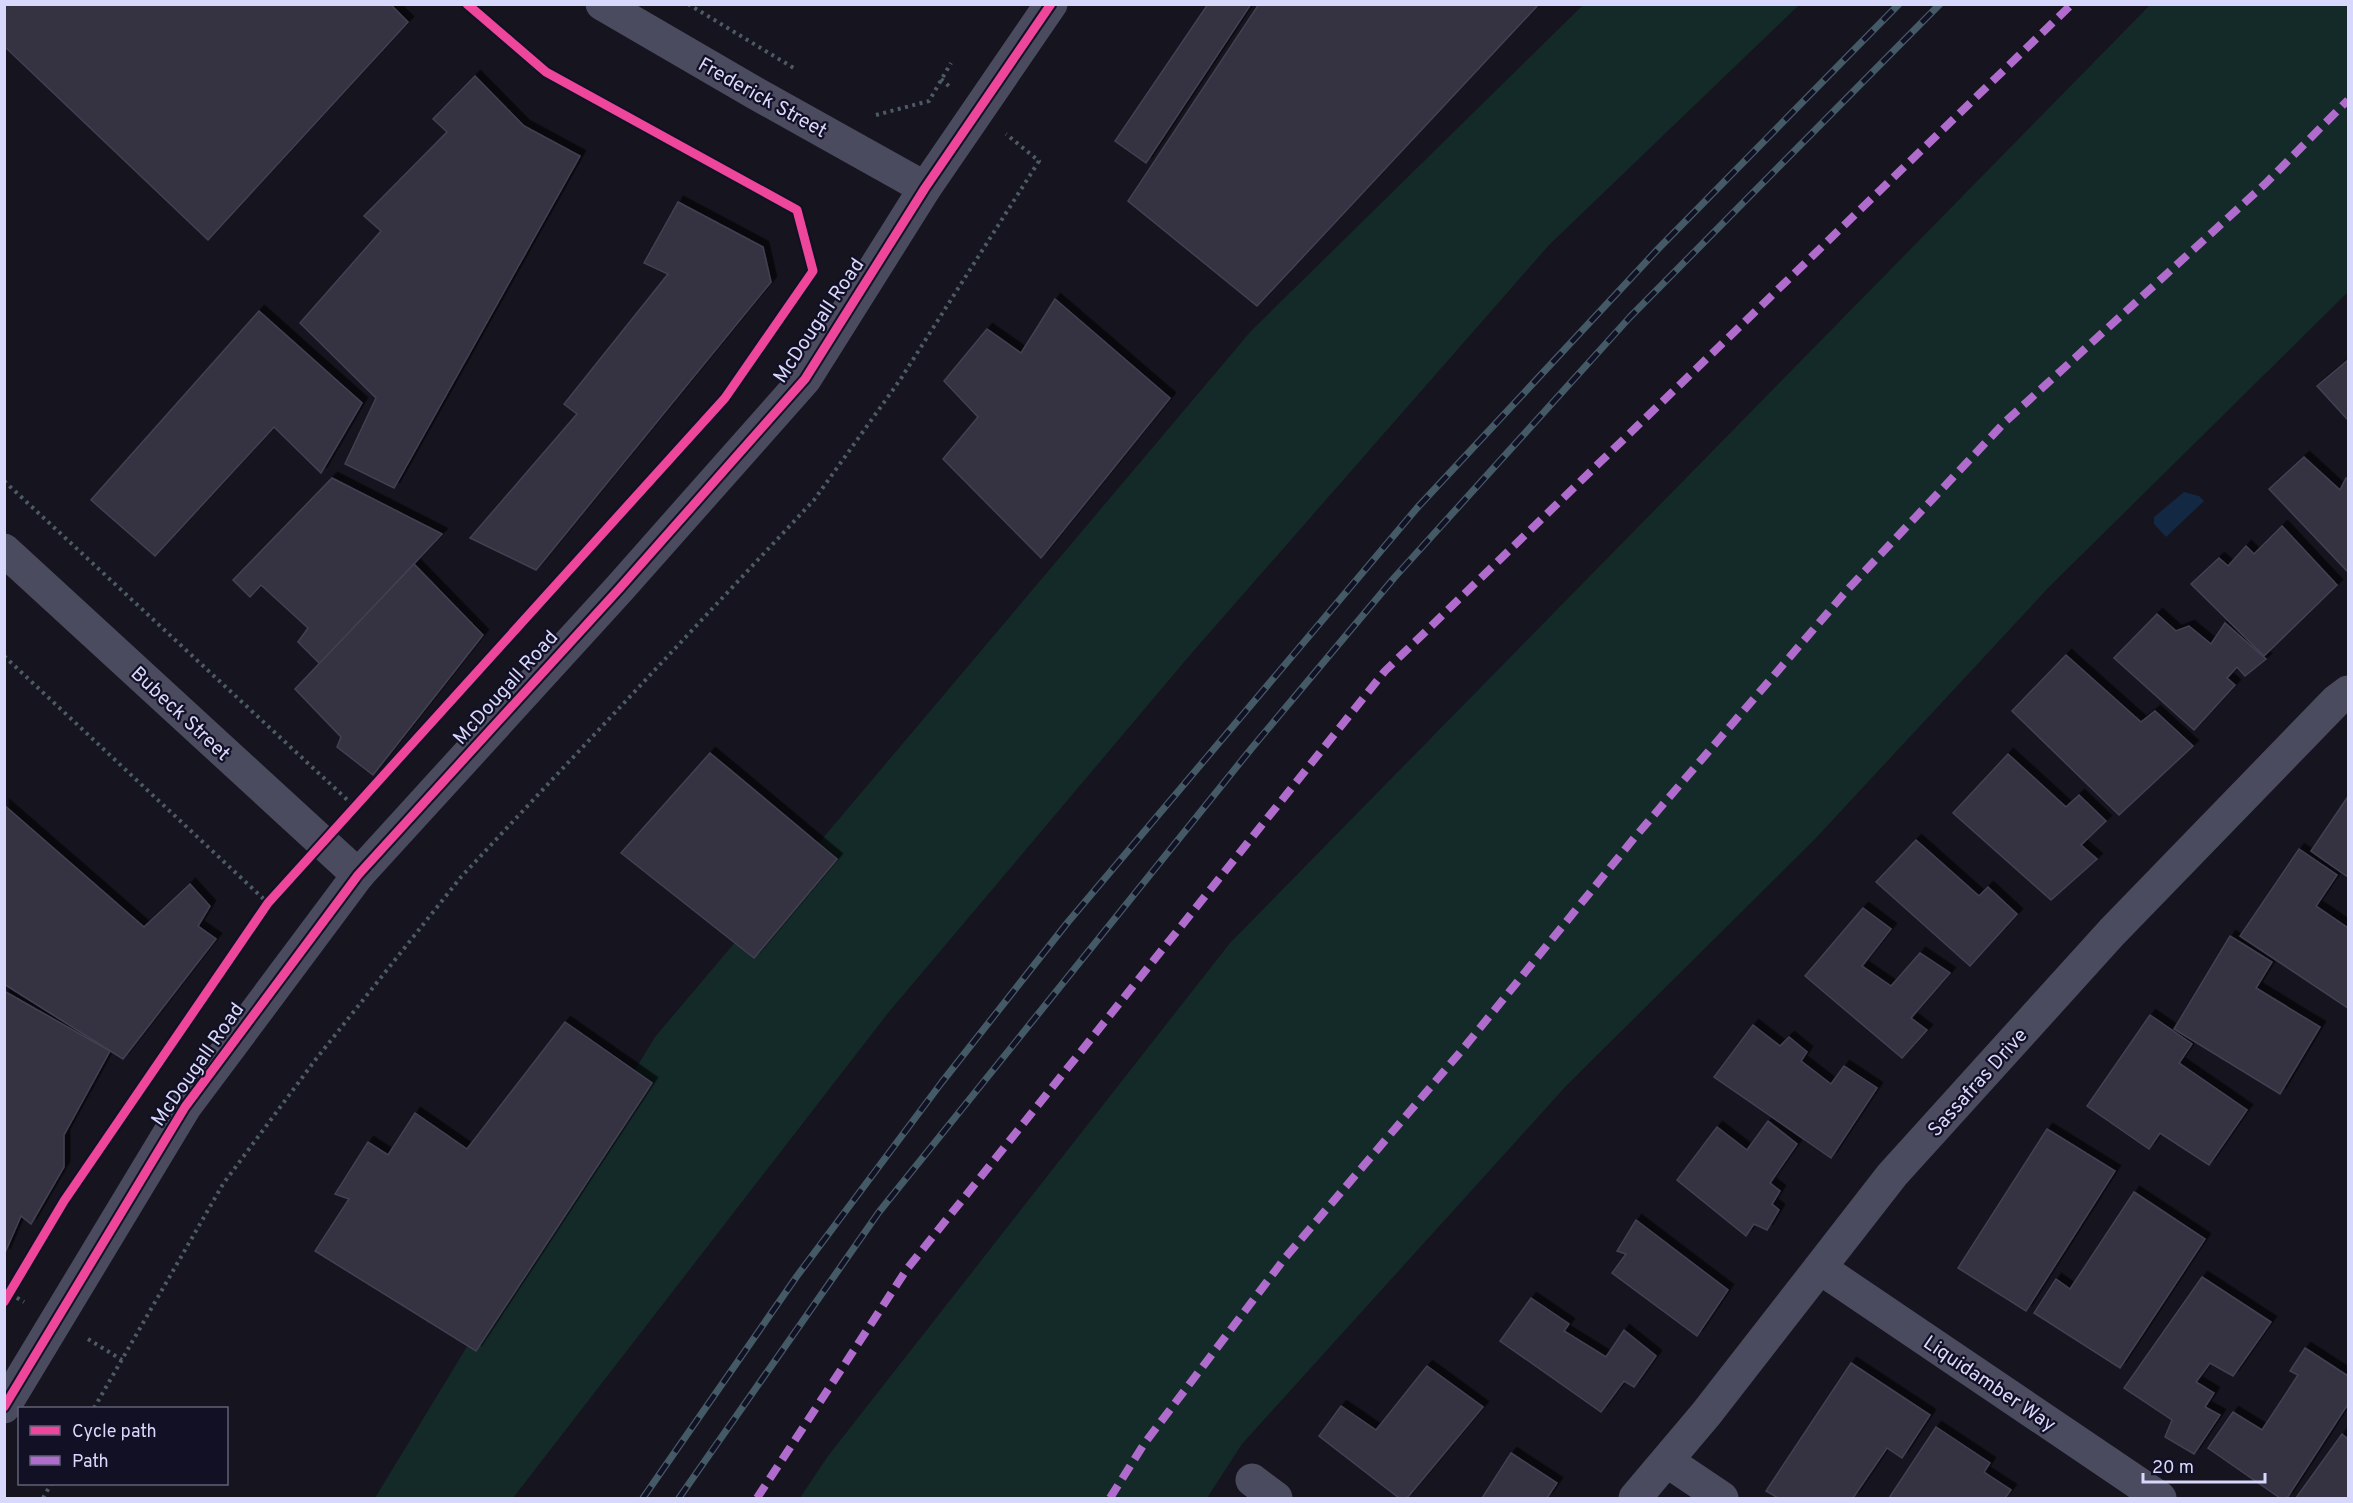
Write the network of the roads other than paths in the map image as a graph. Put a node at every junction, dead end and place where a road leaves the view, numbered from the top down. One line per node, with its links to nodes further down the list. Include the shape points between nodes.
1 (602, 4): 3 (street, Frederick Street)
2 (1050, 4): 3 (street, McDougall Road)
3 (925, 188): 6 (street, McDougall Road, via 805,379)
4 (4, 550): 6 (street, Bubeck Street)
5 (2349, 692): 7 (street, Sassafras Drive, via 2112,932 1892,1175)
6 (358, 875): 8 (street, McDougall Road, via 185,1107)
7 (1820, 1268): 10 (street, Sassafras Drive); 13 (street, Liquidamber Way)
8 (13, 1374): 9 (street, McDougall Road)
9 (4, 1407)
10 (1667, 1461): 11 (street, Sassafras Drive); 12 (street)
11 (1635, 1498)
12 (1722, 1498)
13 (2160, 1498)

